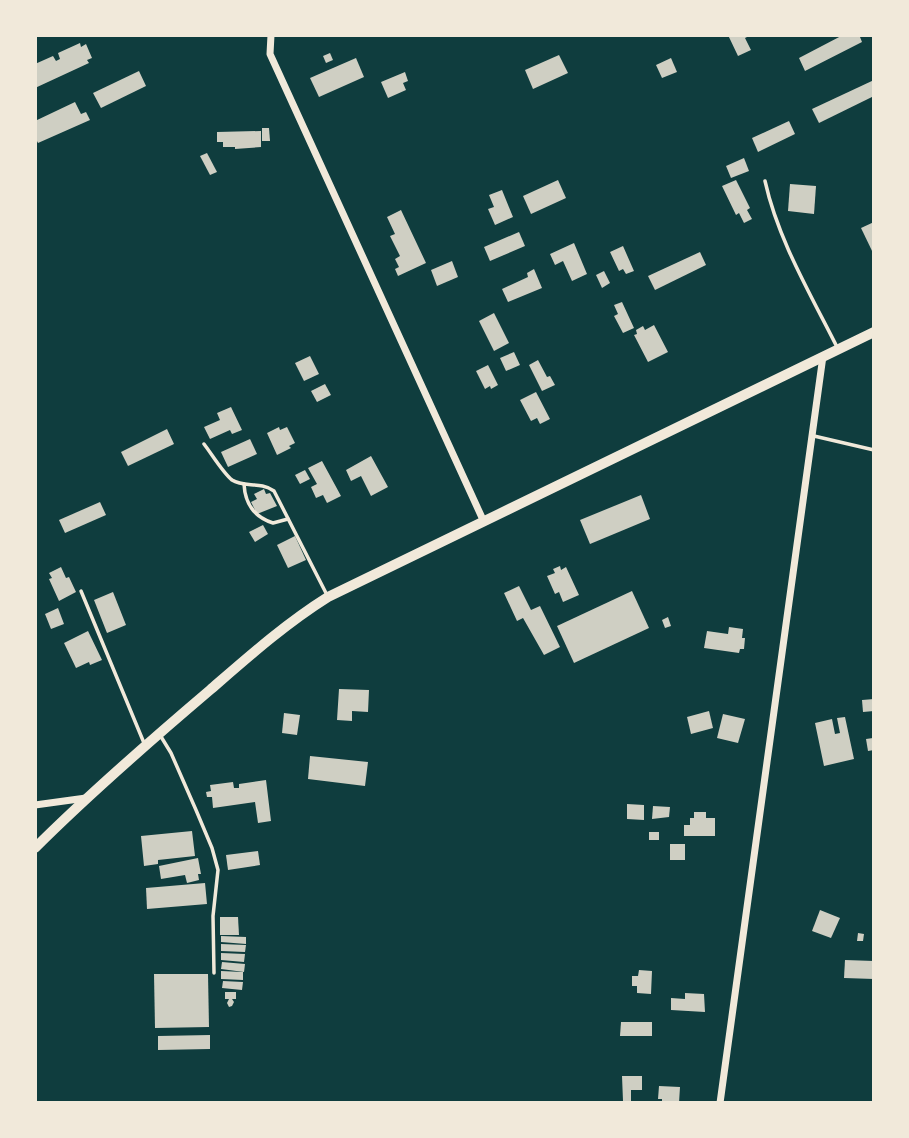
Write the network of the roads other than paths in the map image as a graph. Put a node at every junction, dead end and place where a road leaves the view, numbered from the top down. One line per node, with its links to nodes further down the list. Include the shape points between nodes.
1 (271, 35): 11 (street, via 270,54)
2 (765, 181): 4 (lane, via 769,201)
3 (874, 332): 4 (main road)
4 (838, 349): 5 (main road)
5 (823, 356): 6 (street); 11 (main road)
6 (812, 435): 8 (lane); 20 (street)
7 (204, 444): 9 (lane, via 232,480)
8 (874, 450)
9 (244, 484): 10 (lane, via 265,485 274,491); 10 (lane, via 254,514 273,523)
10 (288, 519): 13 (lane)
11 (484, 522): 13 (main road)
12 (81, 591): 15 (lane)
13 (328, 597): 14 (main road, via 298,616)
14 (159, 733): 15 (main road); 19 (lane, via 218,870)
15 (144, 745): 16 (main road)
16 (86, 798): 17 (street); 18 (main road)
17 (35, 805)
18 (35, 848)
19 (214, 973)
20 (720, 1103)

